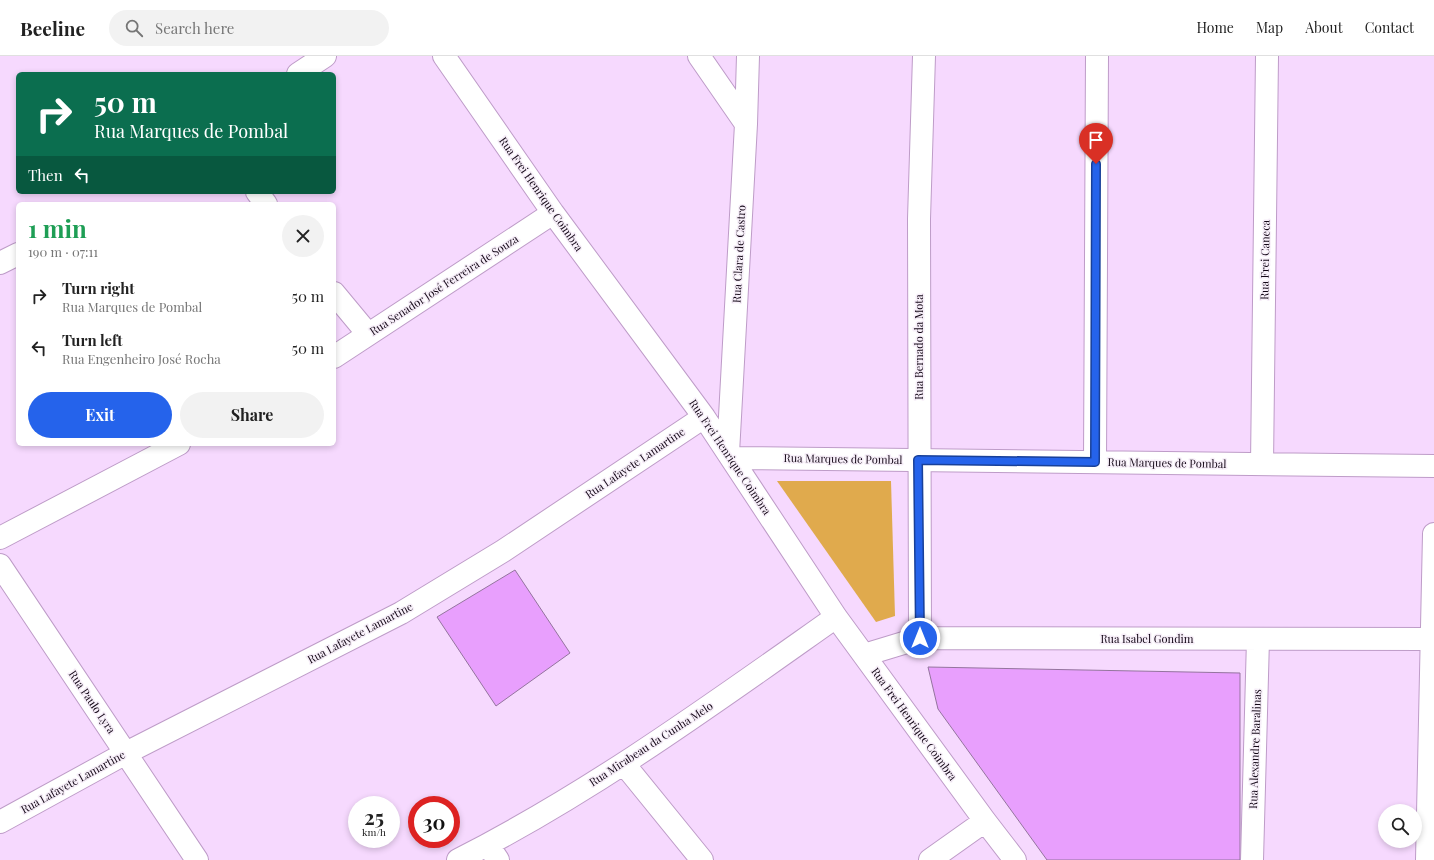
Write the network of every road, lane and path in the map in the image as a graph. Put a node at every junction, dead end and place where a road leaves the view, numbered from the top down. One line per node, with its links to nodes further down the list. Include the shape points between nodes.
1 (325, 56): 8 (street)
2 (444, 56): 10 (street, Rua Frei Henrique Coimbra)
3 (698, 56): 9 (street)
4 (748, 56): 9 (street, Rua Clara de Castro)
5 (924, 56): 19 (street, Rua Bernado da Mota, via 919,219)
6 (1097, 56): 20 (street)
7 (1267, 56): 21 (street, Rua Frei Caneca)
8 (301, 72)
9 (746, 124): 18 (street, Rua Clara de Castro)
10 (553, 213): 14 (street, Rua Senador José Ferreira de Souza); 16 (street, Rua Frei Henrique Coimbra)
11 (16, 255): 12 (street)
12 (0, 263)
13 (336, 295): 14 (street)
14 (368, 334): 15 (street, Rua Senador José Ferreira de Souza)
15 (336, 356)
16 (704, 417): 18 (street, Rua Frei Henrique Coimbra); 31 (street, Rua Lafayete Lamartine, via 503,551 401,613)
17 (175, 446): 24 (street)
18 (730, 455): 19 (street, Rua Marques de Pombal); 26 (street, Rua Frei Henrique Coimbra)
19 (918, 460): 20 (street, Rua Marques de Pombal); 27 (street, Rua Bernado da Mota)
20 (1095, 462): 21 (street, Rua Marques de Pombal)
21 (1262, 464): 22 (street, Rua Marques de Pombal)
22 (1434, 466)
23 (1434, 534): 29 (street)
24 (0, 538)
25 (0, 564): 31 (street, Rua Paulo Lyra)
26 (836, 617): 30 (street, Rua Frei Henrique Coimbra); 32 (street, Rua Mirabeau da Cunha Melo)
27 (920, 638): 28 (street, Rua Isabel Gondim); 30 (street, Rua Isabel Gondim)
28 (1258, 639): 29 (street, Rua Isabel Gondim); 41 (street, Rua Alexandre Baralinas)
29 (1432, 639): 42 (street)
30 (864, 655): 33 (street, Rua Frei Henrique Coimbra)
31 (126, 753): 34 (street, Rua Lafayete Lamartine); 36 (street, Rua Paulo Lyra)
32 (624, 764): 35 (street, Rua Mirabeau da Cunha Melo); 38 (street)
33 (985, 821): 39 (street); 40 (street, Rua Frei Henrique Coimbra)
34 (0, 822)
35 (493, 853): 37 (street, Rua Mirabeau da Cunha Melo)
36 (197, 860)
37 (458, 860)
38 (702, 860)
39 (930, 860)
40 (1015, 860)
41 (1252, 860)
42 (1427, 860)

